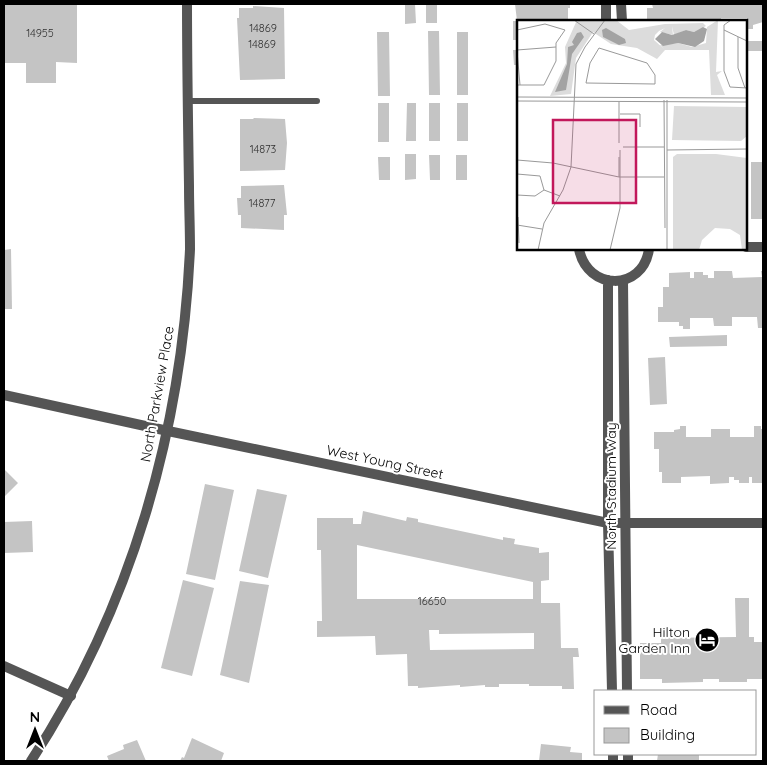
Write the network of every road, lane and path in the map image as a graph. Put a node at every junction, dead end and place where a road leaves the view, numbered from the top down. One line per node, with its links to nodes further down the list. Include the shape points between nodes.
1 (187, 4): 6 (street, North Parkview Place)
2 (606, 4): 4 (street)
3 (621, 4): 5 (street)
4 (606, 20)
5 (622, 20)
6 (188, 101): 7 (lane); 15 (street, North Parkview Place, via 190,247 183,335)
7 (317, 101)
8 (763, 246): 9 (street)
9 (747, 247)
10 (579, 250): 12 (street, via 588,270)
11 (649, 250): 13 (street, via 642,267)
12 (608, 280): 13 (street); 16 (street, North Stadium Way)
13 (623, 280): 17 (street, North Stadium Way)
14 (4, 396): 15 (street, West Young Street)
15 (168, 431): 16 (street, West Young Street); 22 (street, North Parkview Place, via 134,554)
16 (608, 523): 17 (street, West Young Street); 20 (street, North Stadium Way)
17 (624, 523): 18 (street, West Young Street); 21 (street, North Stadium Way)
18 (763, 523)
19 (4, 666): 22 (street)
20 (612, 690)
21 (627, 690)
22 (71, 696): 23 (street, North Parkview Place)
23 (32, 761)

